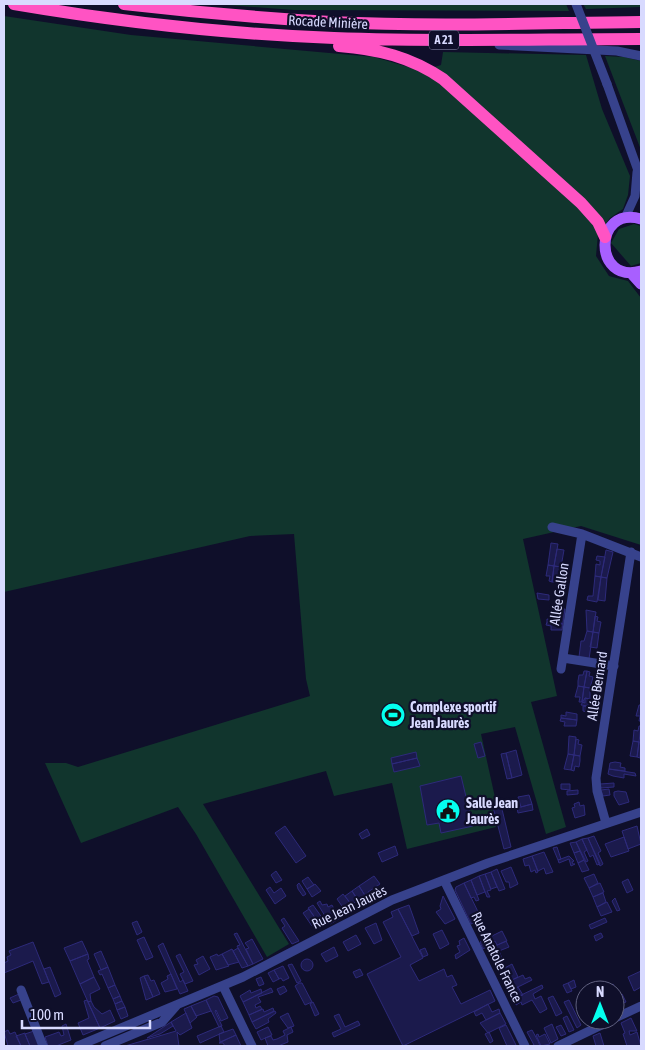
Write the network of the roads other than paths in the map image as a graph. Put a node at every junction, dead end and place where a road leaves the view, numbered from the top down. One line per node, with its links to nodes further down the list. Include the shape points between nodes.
1 (14, 4): 7 (highway, Rocade Minière / A 21, via 130,21)
2 (124, 4): 6 (highway, Rocade Minière / A 21, via 331,22)
3 (576, 4): 11 (street, bridge)
4 (641, 14): 6 (highway)
5 (641, 22): 6 (highway, Rocade Minière / A 21)
6 (564, 23)
7 (248, 33): 9 (highway, Rocade Minière / A 21); 15 (highway, via 273,40 377,50 421,65 464,95 568,191 594,217)
8 (641, 39): 9 (highway, Rocade Minière / A 21)
9 (459, 40): 10 (street, via 617,51)
10 (641, 56)
11 (637, 165): 12 (street); 13 (street, via 635,196)
12 (641, 179)
13 (625, 218): 14 (main road); 15 (main road, via 613,225)
14 (641, 219)
15 (605, 237): 16 (main road, via 604,248 617,269)
16 (636, 272): 17 (main road)
17 (641, 284)
18 (552, 527): 19 (street)
19 (582, 534): 20 (street); 22 (street, Allée Gallon)
20 (631, 552): 21 (street); 23 (street, Allée Bernard)
21 (641, 557)
22 (564, 658): 23 (street); 24 (street, Allée Gallon)
23 (614, 666): 26 (street, Allée Bernard, via 596,782)
24 (561, 670)
25 (641, 812): 26 (street, Rue Jean Jaurès)
26 (606, 823): 27 (street, Rue Jean Jaurès)
27 (444, 880): 28 (street, Rue Jean Jaurès, via 369,911); 38 (street, Rue Anatole France)
28 (223, 986): 30 (street, Rue Jean Jaurès); 37 (street)
29 (21, 990): 34 (street)
30 (178, 1004): 35 (street, Rue Jean Jaurès); 36 (street, via 162,1022)
31 (641, 1006): 32 (street)
32 (625, 1013)
33 (591, 1030): 39 (street)
34 (43, 1046)
35 (78, 1046)
36 (105, 1046)
37 (252, 1046)
38 (525, 1046)
39 (558, 1046)

